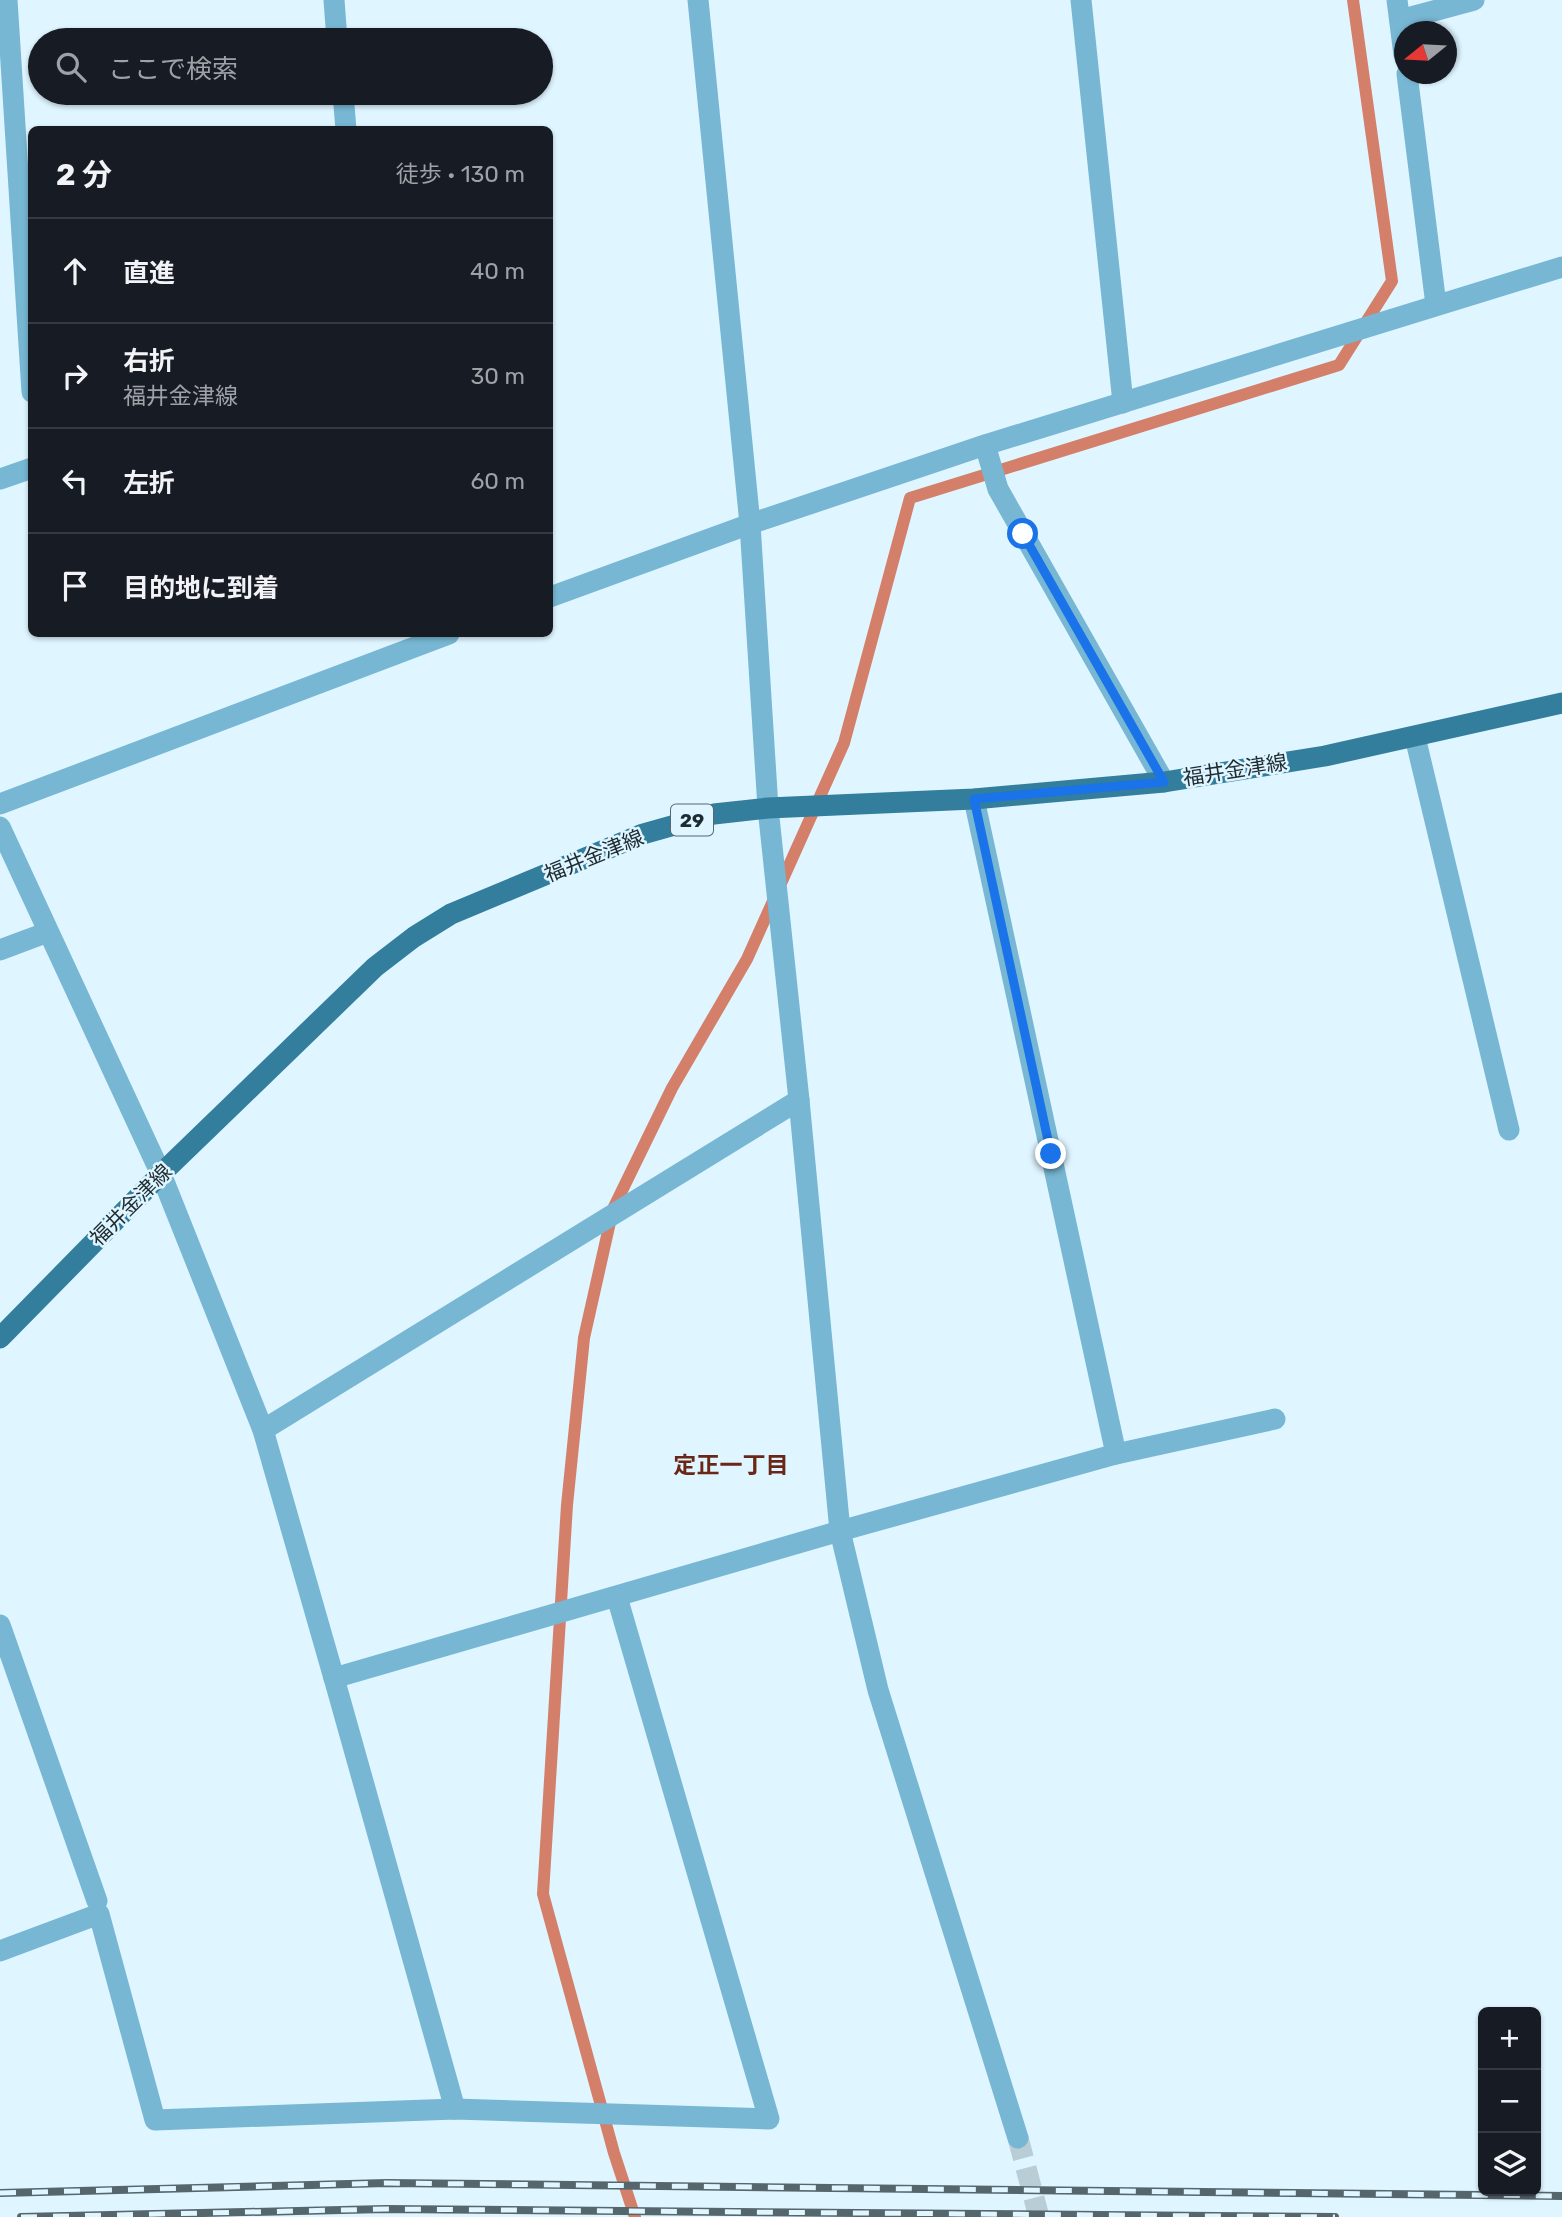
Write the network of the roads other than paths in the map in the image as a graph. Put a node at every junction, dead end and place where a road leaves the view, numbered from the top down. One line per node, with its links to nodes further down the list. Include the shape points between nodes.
1 (7, 0): 13 (street)
2 (334, 0): 7 (street)
3 (698, 0): 18 (street)
4 (1081, 0): 14 (street)
5 (1474, 0): 6 (street)
6 (1399, 10)
7 (336, 28)
8 (1408, 84): 12 (street)
9 (344, 105): 10 (street)
10 (346, 126)
11 (1562, 267): 12 (street)
12 (1436, 305): 14 (street)
13 (28, 329)
14 (1123, 403): 15 (street)
15 (985, 445): 18 (street); 24 (street, via 998,489)
16 (28, 470): 17 (street)
17 (0, 480)
18 (750, 524): 19 (street); 27 (street)
19 (553, 596)
20 (430, 637): 21 (street)
21 (393, 643): 26 (street)
22 (1562, 703): 23 (main road, 福井金津線 / 29)
23 (1415, 737): 24 (main road, 福井金津線 / 29); 32 (street)
24 (1164, 782): 25 (main road, 福井金津線 / 29)
25 (974, 799): 27 (main road, 福井金津線 / 29); 37 (street)
26 (0, 804)
27 (768, 808): 31 (street); 33 (main road, 福井金津線 / 29, via 714,814 643,834 451,914 374,967)
28 (0, 827): 29 (street)
29 (48, 932): 30 (street); 33 (street)
30 (0, 950)
31 (799, 1100): 36 (street); 38 (street)
32 (1509, 1130)
33 (162, 1174): 34 (main road, 福井金津線 / 29); 36 (street)
34 (0, 1338)
35 (1275, 1419): 37 (street)
36 (263, 1430): 41 (street)
37 (1116, 1454): 38 (street)
38 (840, 1531): 39 (street); 45 (street, via 878,1690)
39 (617, 1597): 41 (street); 44 (street, via 769,2119)
40 (0, 1625): 42 (street)
41 (334, 1678): 44 (street)
42 (97, 1901)
43 (0, 1951): 44 (street, via 99,1914 155,2120)
44 (455, 2109)
45 (1018, 2138)

